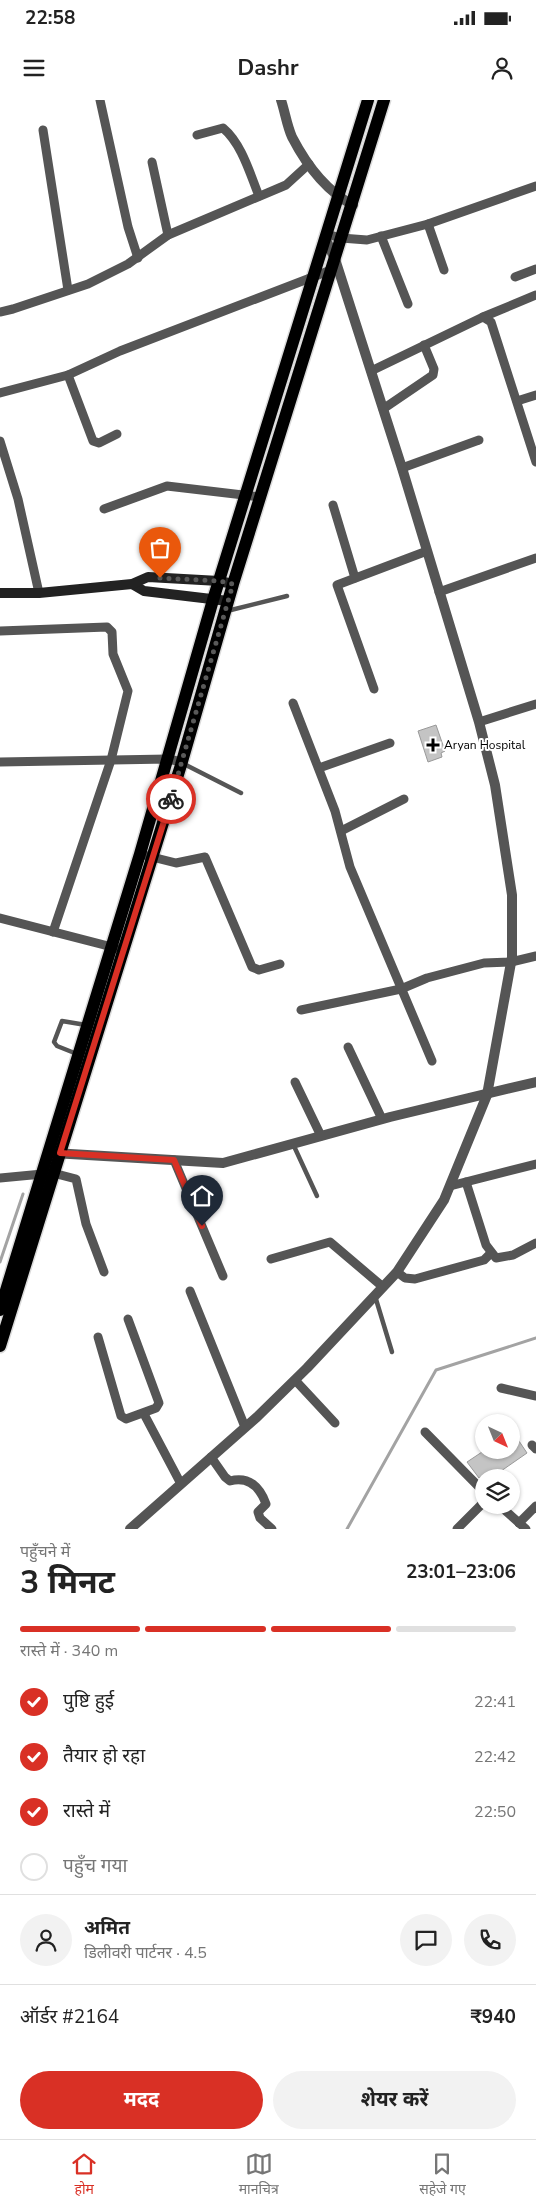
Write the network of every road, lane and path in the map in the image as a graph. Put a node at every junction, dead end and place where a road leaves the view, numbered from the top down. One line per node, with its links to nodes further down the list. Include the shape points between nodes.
1 (100, 100): 18 (street)
2 (281, 100): 8 (street, via 292,136)
3 (368, 100): 11 (main road)
4 (384, 100): 12 (main road)
5 (43, 130): 24 (street)
6 (197, 135): 10 (street, via 223,128 230,134)
7 (152, 162): 14 (street)
8 (309, 164): 10 (street, via 286,185); 11 (street)
9 (536, 186): 13 (street)
10 (259, 196): 14 (street)
11 (338, 197): 12 (street); 15 (main road)
12 (353, 205): 17 (main road)
13 (428, 224): 16 (street); 21 (street)
14 (168, 235): 18 (street)
15 (326, 236): 17 (street); 19 (street); 22 (main road)
16 (381, 236): 17 (street, via 367,240); 26 (street)
17 (341, 238): 19 (main road)
18 (138, 258): 24 (street, via 88,284)
19 (333, 264): 22 (street); 30 (street); 42 (main road)
20 (536, 269): 23 (street)
21 (444, 270)
22 (312, 277): 31 (street, via 120,351); 41 (main road)
23 (515, 278)
24 (68, 290): 27 (street)
25 (536, 295): 28 (street)
26 (408, 304)
27 (0, 312)
28 (483, 317): 29 (street); 34 (street, via 491,322)
29 (424, 345): 30 (street); 35 (street, via 434,375)
30 (371, 371): 35 (street)
31 (68, 375): 32 (street); 36 (street, via 94,441 98,443)
32 (0, 393)
33 (536, 395): 34 (street)
34 (516, 401): 39 (street)
35 (383, 409): 40 (street)
36 (117, 434)
37 (479, 440): 40 (street)
38 (0, 441): 53 (street, via 18,498)
39 (536, 462)
40 (402, 468): 45 (street)
41 (247, 494): 42 (street); 44 (street, via 167,486); 48 (main road)
42 (260, 497): 50 (main road)
43 (333, 505): 47 (street)
44 (104, 509)
45 (427, 551): 47 (street); 51 (street)
46 (536, 558): 51 (street)
47 (355, 578): 58 (street, via 337,585)
48 (219, 581): 49 (main road, via 148,577); 50 (main road); 55 (main road)
49 (132, 584): 53 (main road); 55 (main road, via 144,591)
50 (233, 584): 56 (main road)
51 (439, 592): 61 (street)
52 (0, 593): 53 (main road)
53 (39, 593)
54 (287, 596): 56 (lane)
55 (213, 600): 56 (main road); 64 (main road)
56 (226, 606): 66 (main road)
57 (0, 630): 63 (street, via 98,627 112,632 113,654 128,691)
58 (374, 689)
59 (293, 703): 67 (street)
60 (536, 704): 61 (street)
61 (479, 722): 76 (street, via 495,786 512,895)
62 (390, 743): 67 (street)
63 (110, 760): 64 (street); 65 (street); 73 (street)
64 (168, 760): 66 (street); 71 (main road)
65 (0, 762)
66 (182, 762): 68 (lane); 71 (main road)
67 (319, 768): 70 (street)
68 (241, 793)
69 (404, 798): 70 (street)
70 (340, 831): 78 (street, via 350,867)
71 (146, 856): 74 (main road); 77 (street, via 176,863 206,857 252,967 259,970)
72 (0, 918): 73 (street)
73 (53, 932): 74 (street)
74 (117, 948): 80 (main road)
75 (536, 956): 76 (street)
76 (511, 962): 78 (street, via 484,963 427,978); 86 (street)
77 (280, 964)
78 (400, 989): 79 (street); 83 (street)
79 (302, 1010)
80 (93, 1026): 82 (main road); 82 (lane, via 62,1021 54,1042)
81 (348, 1048): 87 (street)
82 (84, 1056): 90 (main road)
83 (432, 1061)
84 (295, 1082): 88 (street)
85 (536, 1082): 86 (street)
86 (487, 1095): 87 (street); 96 (street)
87 (382, 1119): 88 (street)
88 (321, 1136): 89 (street)
89 (293, 1144): 91 (street, via 223,1163); 97 (lane)
90 (55, 1153): 91 (street); 93 (main road)
91 (174, 1160): 103 (street)
92 (536, 1164): 95 (street)
93 (48, 1173): 94 (street); 101 (street, via 76,1179 86,1224); 107 (main road); 110 (main road)
94 (0, 1178)
95 (466, 1182): 96 (street); 99 (street)
96 (450, 1186): 102 (street)
97 (317, 1196)
98 (536, 1242): 99 (street, via 503,1258 496,1258)
99 (491, 1253): 102 (street, via 484,1260 415,1279 405,1278)
100 (271, 1259): 104 (street, via 330,1242)
101 (104, 1272)
102 (397, 1272): 104 (street)
103 (223, 1276)
104 (383, 1287): 106 (street)
105 (190, 1291): 117 (street)
106 (375, 1295): 111 (lane); 112 (street)
107 (0, 1310)
108 (128, 1319): 115 (street, via 159,1403)
109 (98, 1337): 115 (street, via 121,1416 126,1419)
110 (0, 1346)
111 (392, 1352)
112 (295, 1380): 116 (street); 117 (street)
113 (501, 1388): 114 (street)
114 (536, 1396)
115 (144, 1414): 121 (street)
116 (335, 1423)
117 (245, 1427): 119 (street)
118 (426, 1432): 120 (street)
119 (211, 1457): 121 (street); 127 (street, via 225,1477 250,1481 264,1496 266,1504 258,1512)
120 (475, 1483)
121 (181, 1484): 126 (street)
122 (536, 1506): 125 (street)
123 (475, 1511): 128 (street)
124 (509, 1514): 125 (street)
125 (522, 1526)
126 (130, 1529)
127 (272, 1529)
128 (457, 1529)

